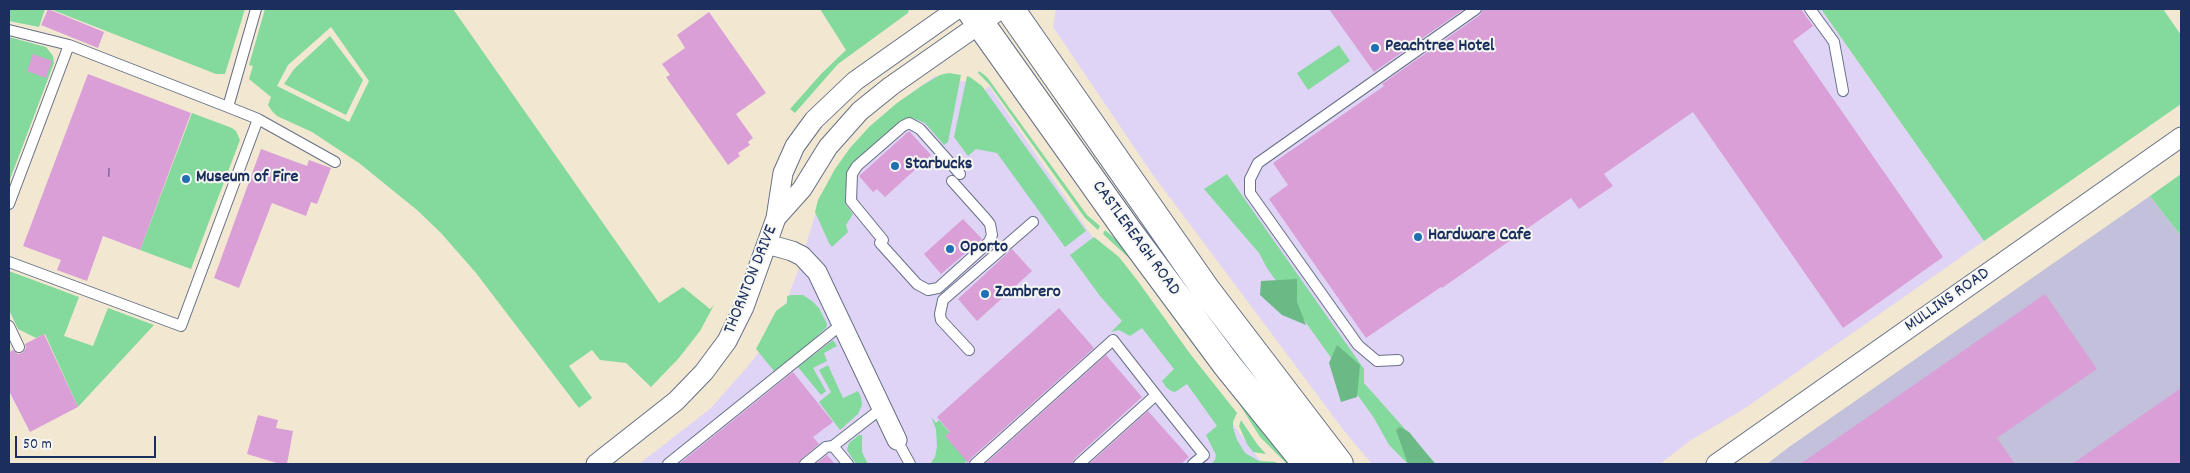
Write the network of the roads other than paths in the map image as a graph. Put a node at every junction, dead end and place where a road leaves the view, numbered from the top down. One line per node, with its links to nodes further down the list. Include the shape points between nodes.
1 (256, 9): 10 (lane)
2 (957, 9): 15 (street, THORNTON DRIVE, via 855,81 814,120 795,146 782,173)
3 (1010, 9): 38 (main road, CASTLEREAGH ROAD, via 1206,290)
4 (1476, 9): 24 (lane, via 1258,163 1250,179 1250,193 1358,345 1378,362)
5 (1810, 9): 9 (lane, via 1834,42)
6 (984, 14): 15 (street, THORNTON DRIVE, via 860,111 828,147 802,189); 37 (main road, CASTLEREAGH ROAD, via 1192,318)
7 (9, 30): 8 (lane)
8 (68, 45): 10 (lane); 14 (lane)
9 (1843, 91)
10 (228, 107): 11 (lane)
11 (258, 119): 13 (lane); 19 (lane, via 181,326)
12 (2181, 137): 39 (street, MULLINS ROAD)
13 (336, 162)
14 (9, 204)
15 (776, 218): 18 (street, THORNTON DRIVE)
16 (1033, 222): 23 (lane, via 943,300 941,320)
17 (882, 241): 17 (lane, via 917,284 928,290 938,288 989,242 992,235 990,224 956,177 920,129 909,123 857,166 852,174 851,201)
18 (767, 244): 20 (street, via 792,251 812,265); 29 (street, THORNTON DRIVE, via 736,327 718,356 676,401)
19 (9, 262)
20 (842, 324): 26 (street); 30 (lane)
21 (9, 326): 22 (lane)
22 (19, 346)
23 (969, 350)
24 (1398, 360)
25 (1156, 395): 34 (lane, via 1114,340); 35 (lane); 36 (lane, via 1204,454)
26 (882, 408): 27 (street); 28 (lane)
27 (897, 440): 33 (lane)
28 (833, 446): 31 (lane, via 826,447); 32 (lane)
29 (596, 464)
30 (668, 464)
31 (805, 464)
32 (848, 464)
33 (910, 464)
34 (975, 464)
35 (1079, 464)
36 (1193, 464)
37 (1307, 464)
38 (1339, 464)
39 (1716, 464)

